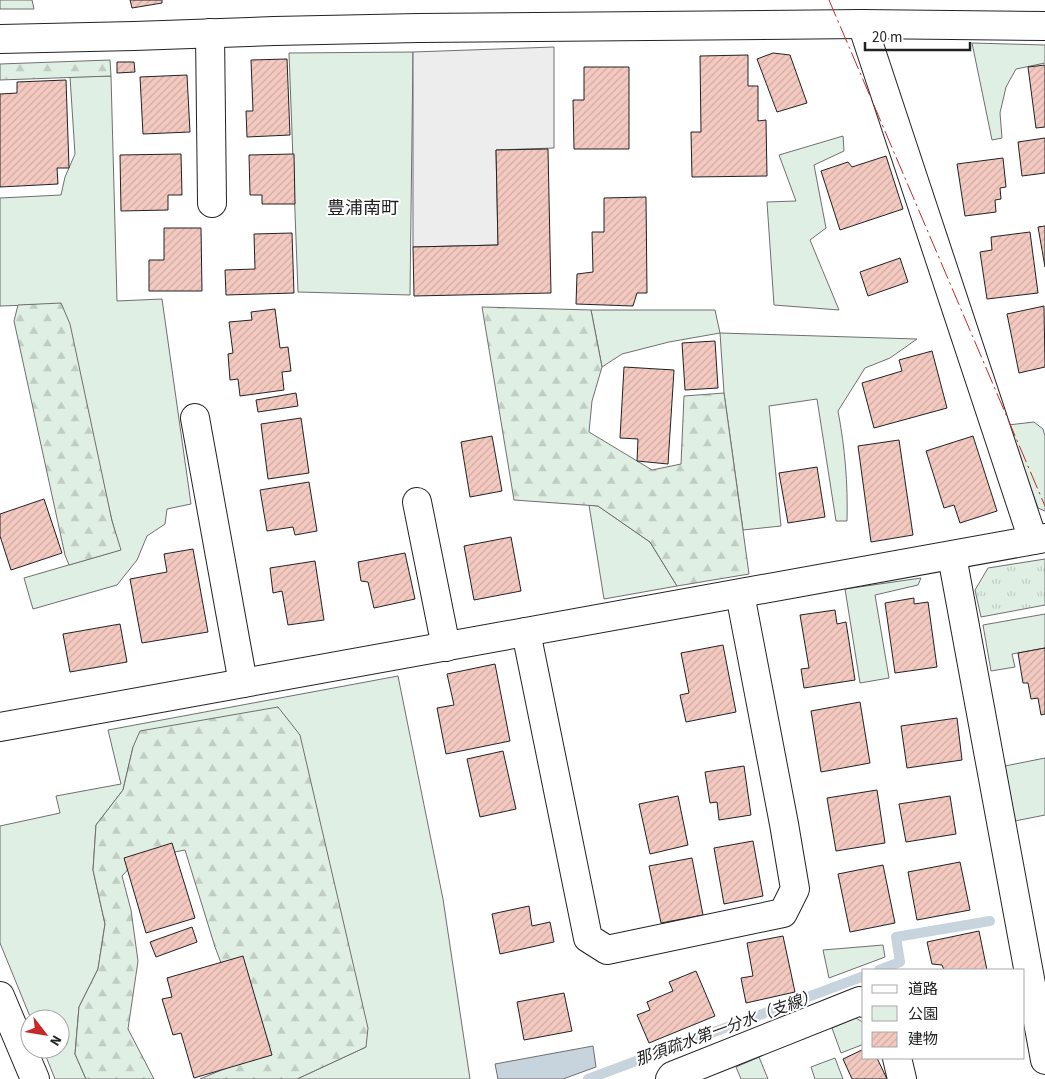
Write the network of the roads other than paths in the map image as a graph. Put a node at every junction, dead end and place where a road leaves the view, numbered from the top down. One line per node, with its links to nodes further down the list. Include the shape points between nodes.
1 (862, 24): 2 (street); 3 (street, via 410,28); 8 (street)
2 (1045, 26)
3 (210, 34): 4 (street); 5 (street)
4 (0, 39)
5 (212, 203)
6 (195, 418): 13 (street)
7 (417, 502): 12 (street)
8 (1039, 539): 9 (street)
9 (952, 556): 10 (street); 18 (street)
10 (740, 594): 11 (street); 11 (street, via 795,889 783,913 607,950 588,938)
11 (526, 632): 12 (street)
12 (446, 646): 13 (street)
13 (243, 683): 14 (street)
14 (0, 727)
15 (0, 996): 19 (street)
16 (862, 1002): 20 (street)
17 (897, 1059): 21 (street)
18 (1045, 1060)
19 (35, 1079)
20 (670, 1079)
21 (902, 1079)

